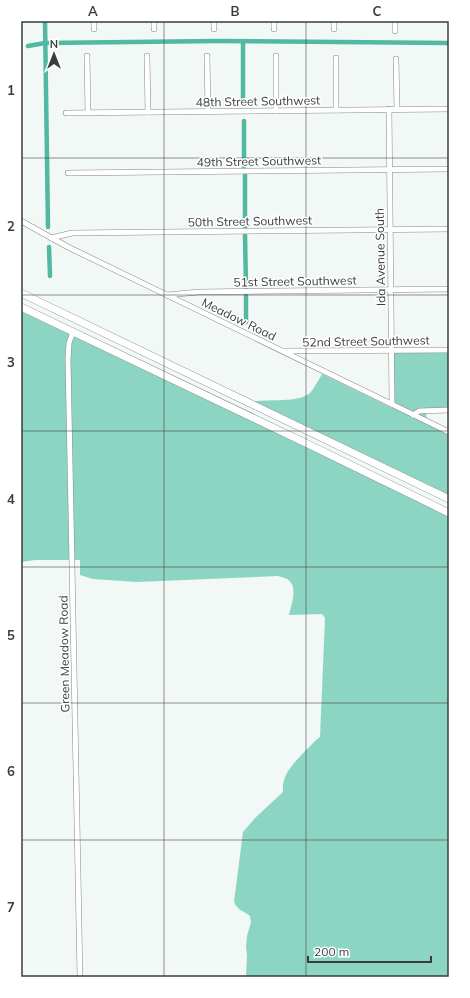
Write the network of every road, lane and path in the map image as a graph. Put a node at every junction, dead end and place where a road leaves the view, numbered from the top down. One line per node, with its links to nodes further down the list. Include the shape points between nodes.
1 (94, 21): 7 (street)
2 (154, 21): 8 (street)
3 (214, 21): 9 (street)
4 (274, 21): 10 (street)
5 (334, 21): 11 (street)
6 (395, 21): 12 (street)
7 (94, 29)
8 (154, 29)
9 (214, 29)
10 (274, 29)
11 (334, 29)
12 (395, 31)
13 (87, 56): 27 (street)
14 (147, 56): 25 (street)
15 (207, 56): 23 (street)
16 (276, 56): 24 (street)
17 (336, 58): 22 (street)
18 (396, 59): 20 (street)
19 (389, 109): 20 (street, 48th Street Southwest); 22 (street, 48th Street Southwest); 29 (street, Ida Avenue South)
20 (397, 109): 21 (street, 48th Street Southwest)
21 (449, 109)
22 (336, 110): 24 (street, 48th Street Southwest)
23 (208, 111): 24 (street, 48th Street Southwest); 25 (street, 48th Street Southwest)
24 (276, 111)
25 (148, 112): 27 (street, 48th Street Southwest)
26 (66, 113): 27 (street, 48th Street Southwest)
27 (88, 113)
28 (449, 169): 29 (street, 49th Street Southwest)
29 (389, 170): 30 (street, 49th Street Southwest); 33 (street, Ida Avenue South)
30 (68, 173)
31 (21, 221): 34 (street, Meadow Road)
32 (449, 229): 33 (street, 50th Street Southwest)
33 (390, 230): 34 (street, 50th Street Southwest, via 72,234); 36 (street, Ida Avenue South)
34 (51, 238): 38 (street, Meadow Road)
35 (449, 289): 36 (street, 51st Street Southwest)
36 (391, 290): 38 (street, 51st Street Southwest, via 199,292); 41 (street, Ida Avenue South)
37 (21, 292): 48 (highway)
38 (166, 295): 43 (street, Meadow Road)
39 (21, 307): 40 (highway)
40 (72, 332): 49 (highway); 50 (street, Green Meadow Road, via 68,359)
41 (392, 350): 42 (street, 52nd Street Southwest); 43 (street, 52nd Street Southwest); 44 (street, Ida Avenue South)
42 (449, 350)
43 (282, 352): 44 (street, Meadow Road)
44 (392, 404): 46 (street, Meadow Road)
45 (449, 410): 46 (street, via 419,411)
46 (413, 415): 47 (street, Meadow Road)
47 (449, 432)
48 (449, 499)
49 (449, 513)
50 (80, 977)

